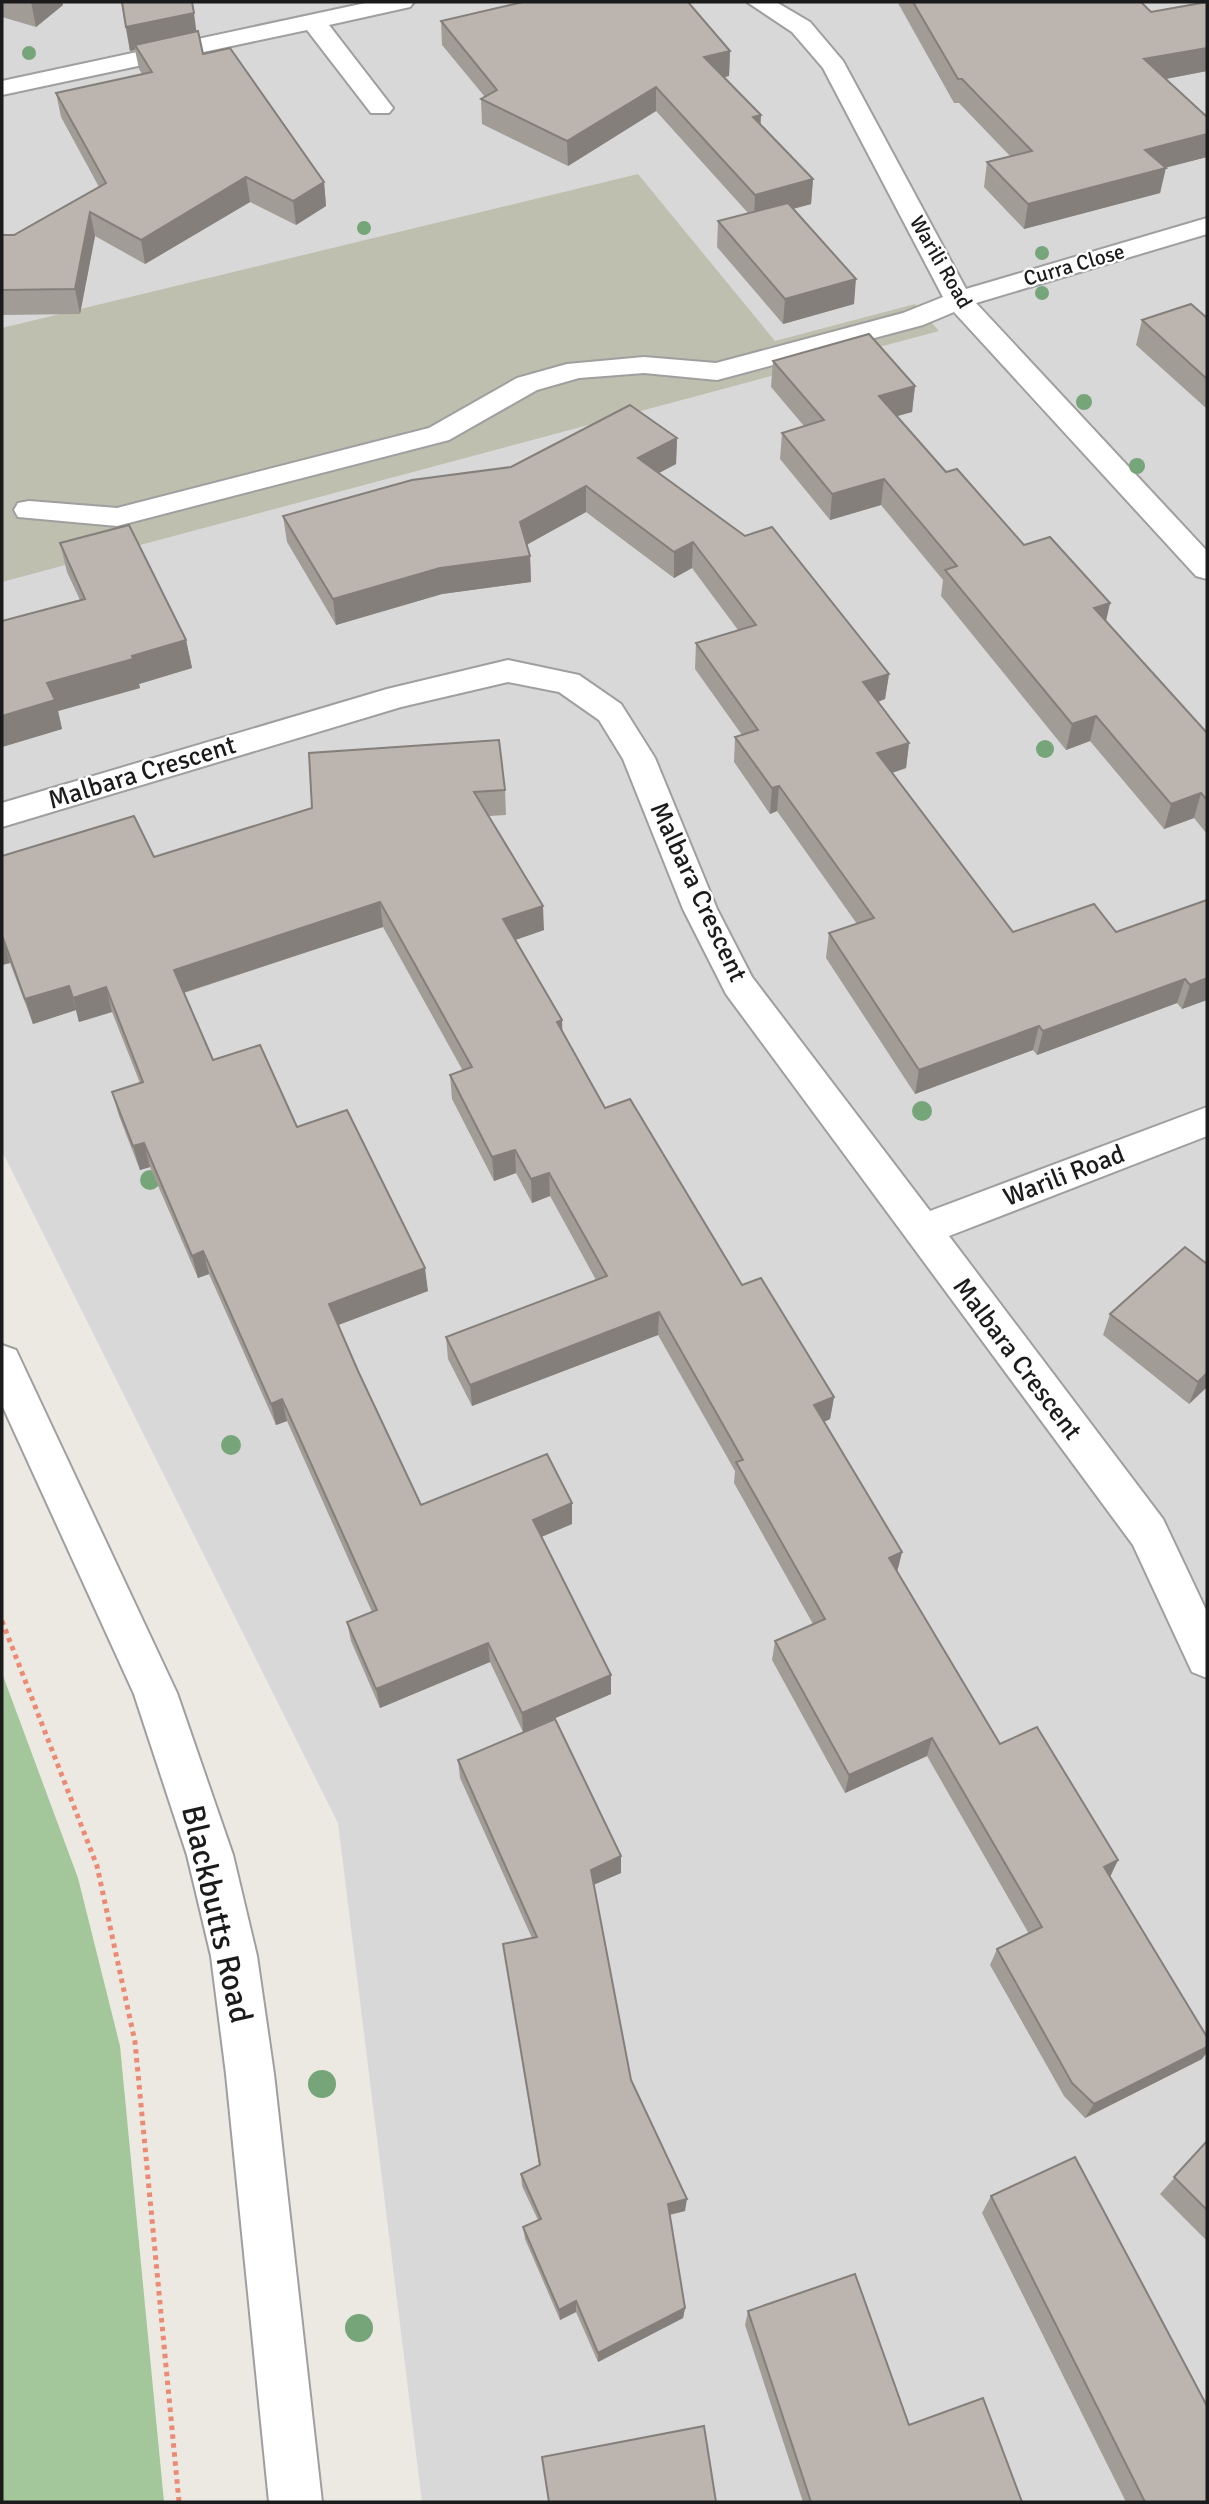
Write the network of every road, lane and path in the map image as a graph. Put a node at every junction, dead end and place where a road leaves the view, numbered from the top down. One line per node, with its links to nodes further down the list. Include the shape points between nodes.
1 (402, 2): 3 (street)
2 (759, 2): 8 (street, Warili Road, via 801,27 834,66)
3 (366, 5): 4 (street)
4 (313, 21): 5 (street); 6 (street)
5 (2, 88)
6 (380, 108)
7 (1202, 234): 8 (street, Curra Close)
8 (957, 300): 9 (street, Curra Close, via 913,319 717,372 644,365 577,370 527,384 439,434 117,517); 10 (street, Warili Road)
9 (29, 510)
10 (1207, 569)
11 (2, 815): 13 (street, Malbara Crescent, via 398,697 508,671 568,683 610,712 639,758 700,909 739,985)
12 (1207, 1121): 13 (street, Warili Road)
13 (920, 1231): 16 (street, Malbara Crescent, via 1148,1532)
14 (2, 1362): 18 (street, Blackbutts Road, via 155,1693 210,1855 234,1956 250,2074)
15 (2, 1621): 17 (path, via 97,1866 135,2042)
16 (1207, 1658)
17 (180, 2502)
18 (296, 2502)

